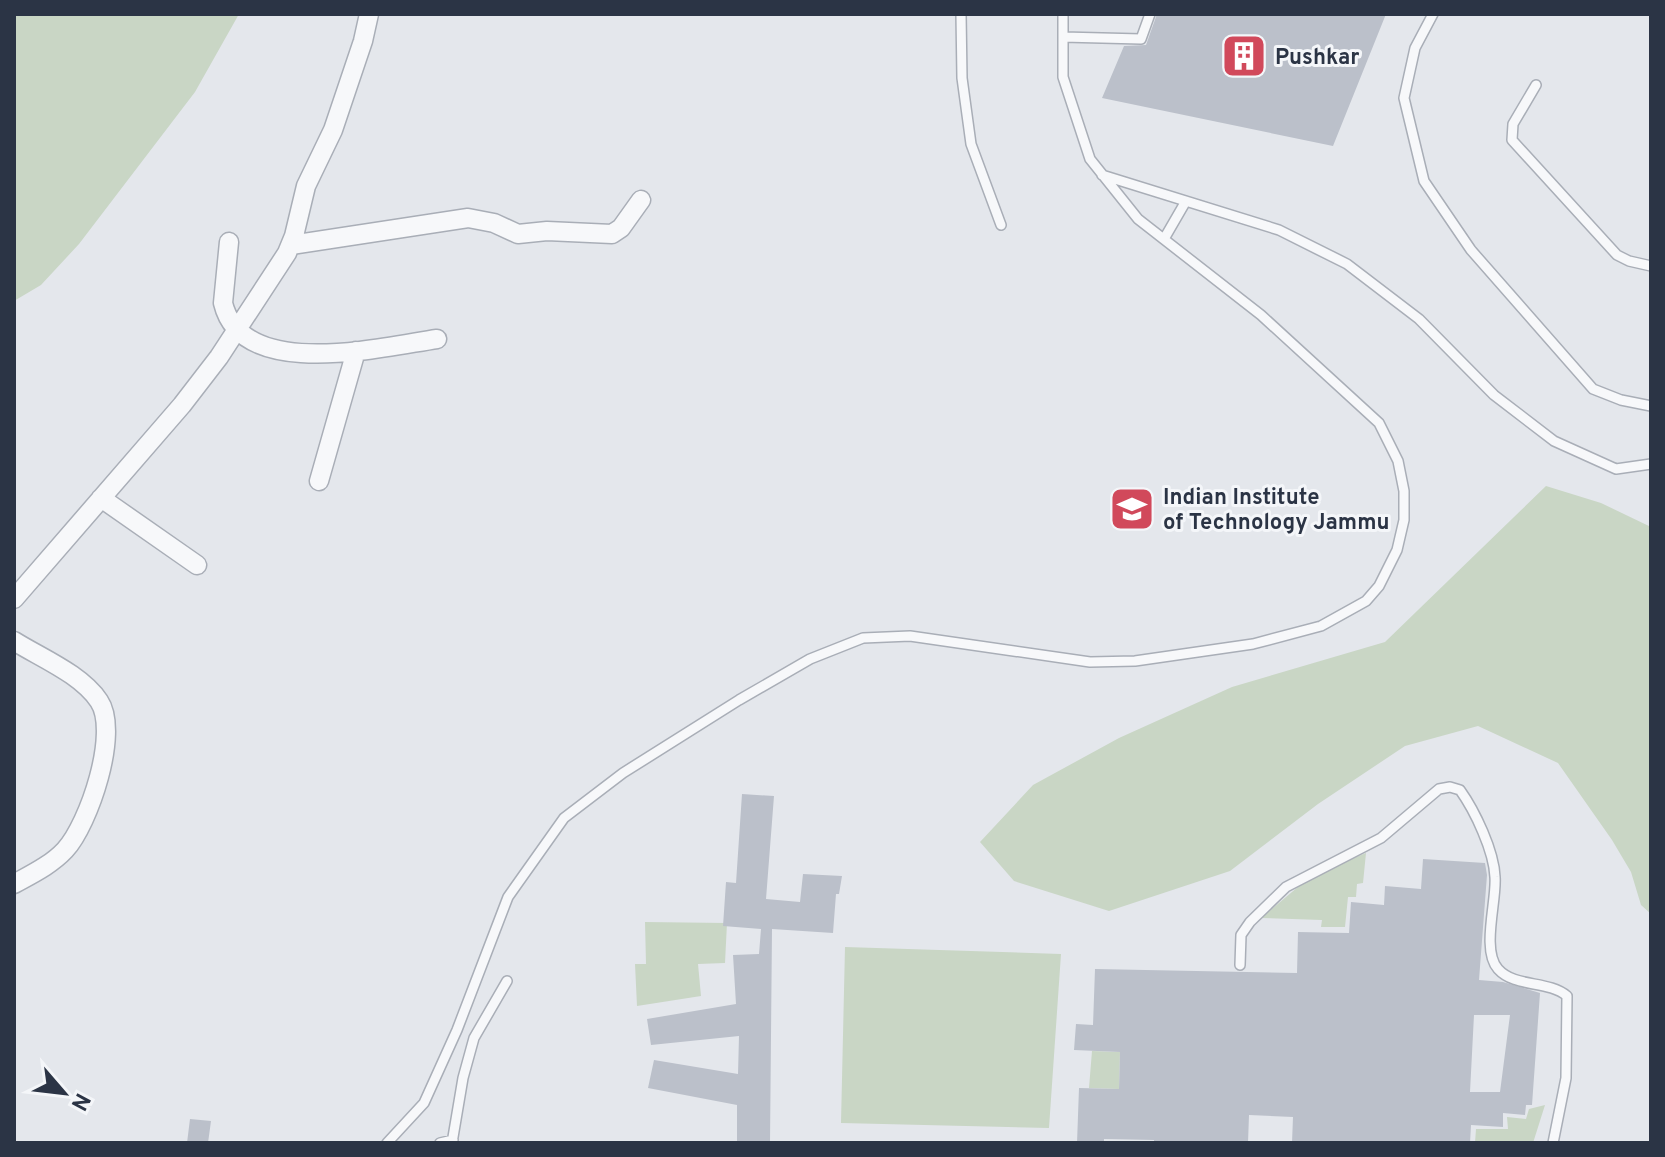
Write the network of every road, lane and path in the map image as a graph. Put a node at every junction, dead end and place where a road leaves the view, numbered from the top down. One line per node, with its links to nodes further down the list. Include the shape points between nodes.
1 (369, 14): 14 (street, via 333,130 303,194)
2 (961, 14): 11 (lane, via 971,144)
3 (1063, 14): 6 (lane)
4 (1150, 14): 6 (lane, via 1141,39)
5 (1433, 14): 19 (lane, via 1415,48 1404,98 1424,181 1471,250 1593,389)
6 (1063, 37): 8 (lane, via 1063,77 1090,159)
7 (1536, 85): 15 (lane, via 1513,124 1512,140 1617,255)
8 (1102, 175): 10 (lane); 12 (lane, via 1138,219)
9 (641, 200): 14 (street, via 612,234 518,234 468,218)
10 (1186, 201): 12 (lane); 20 (lane, via 1279,230 1347,264 1419,319 1494,395 1554,441 1616,469)
11 (1001, 225)
12 (1164, 239): 30 (lane, via 1261,315 1379,423 1398,461 1404,520 1397,550 1379,586 1366,601 1321,626 1253,644 1135,661 1090,662 910,636 863,638 810,659 623,773 564,818 508,897 424,1103)
13 (229, 242): 16 (street, via 223,303)
14 (291, 245): 16 (street)
15 (1651, 266)
16 (238, 330): 18 (street, via 292,354); 22 (street)
17 (437, 339): 18 (street)
18 (356, 351): 21 (street)
19 (1651, 406)
20 (1651, 464)
21 (319, 481)
22 (101, 498): 23 (street); 24 (street)
23 (197, 565)
24 (14, 599)
25 (14, 641): 26 (street, via 91,691 106,719 100,772 67,848)
26 (14, 884)
27 (1240, 965): 32 (lane, via 1241,935 1286,887 1381,838 1439,789 1460,790 1493,860 1491,937 1498,969 1567,996 1566,1078)
28 (507, 981): 29 (lane, via 474,1038)
29 (452, 1142): 31 (lane)
30 (387, 1143)
31 (440, 1143)
32 (1553, 1143)

